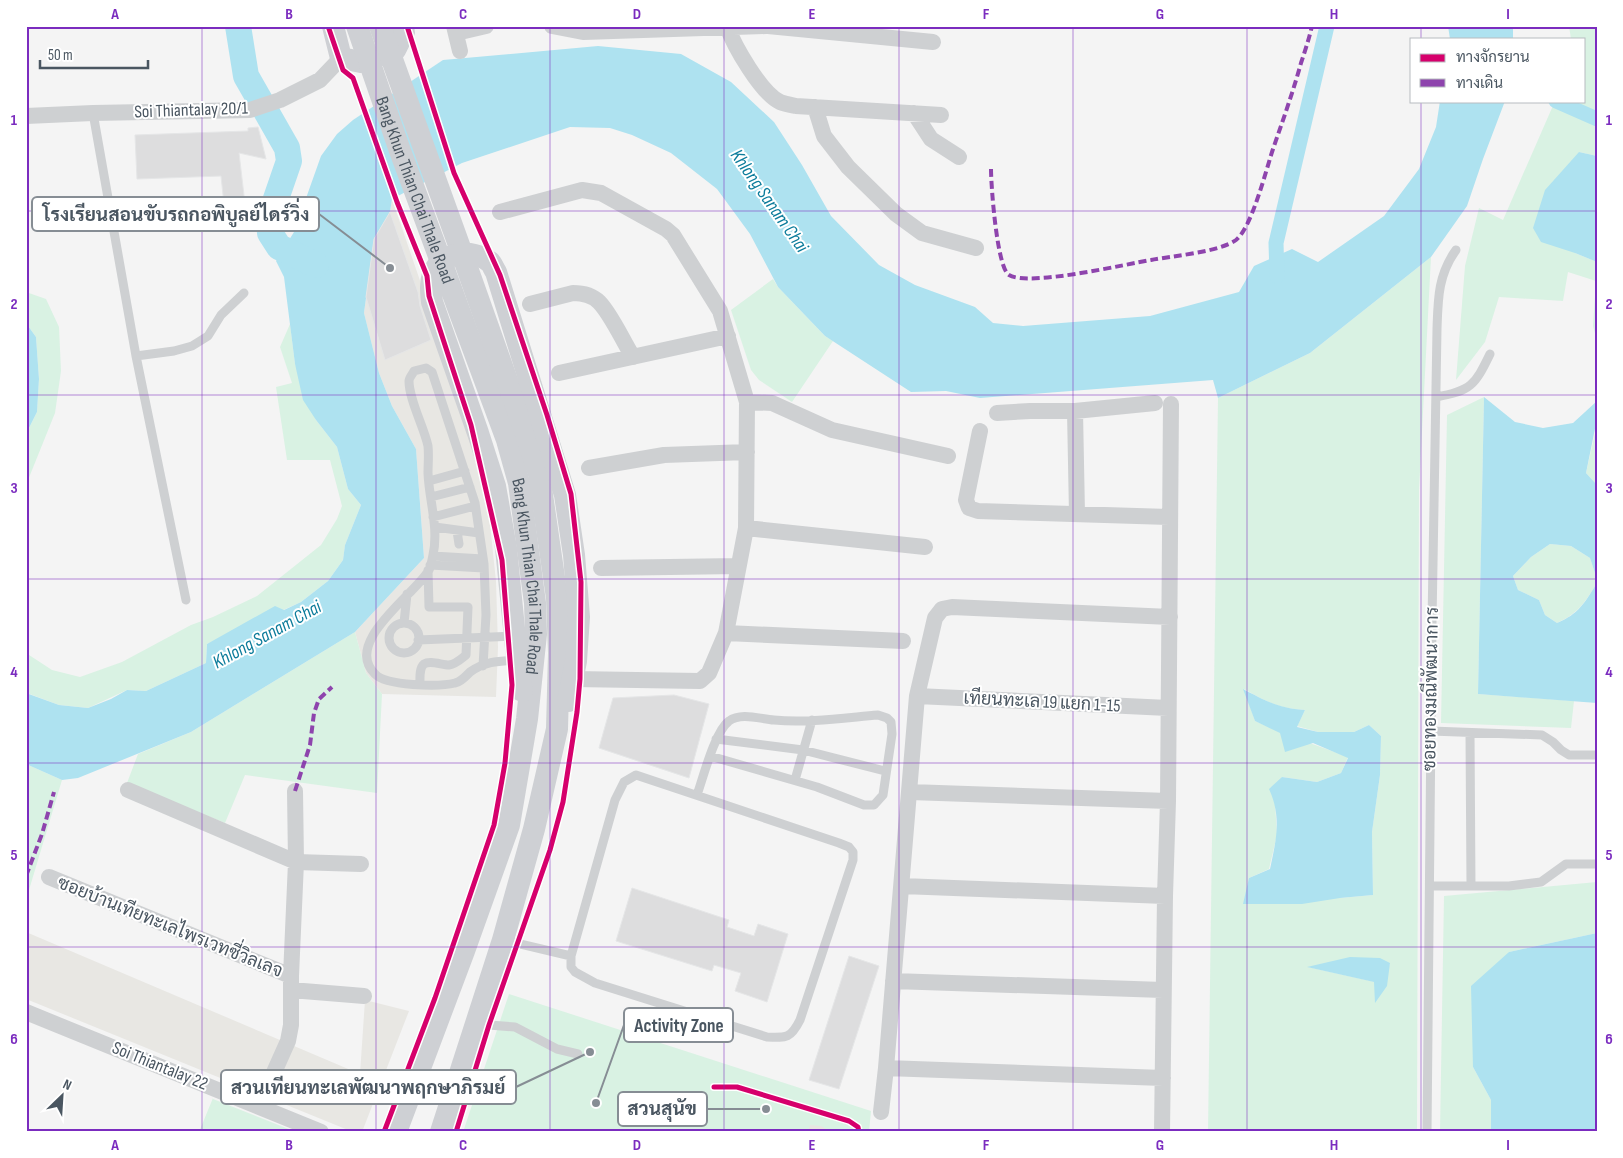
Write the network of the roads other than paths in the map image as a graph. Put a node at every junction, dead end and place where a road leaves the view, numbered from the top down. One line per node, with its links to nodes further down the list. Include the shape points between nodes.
1 (332, 26): 12 (main road)
2 (357, 26): 73 (main road, Bang Khun Thian Chai Thale Road, via 507,440 519,483 535,603 536,634)
3 (380, 26): 75 (main road, Bang Khun Thian Chai Thale Road, via 536,466 557,598)
4 (402, 26): 12 (main road, via 404,32 394,50 361,62)
5 (486, 26): 9 (street)
6 (552, 26): 8 (street, via 583,32)
7 (767, 26): 8 (street); 10 (street)
8 (727, 27): 13 (street, via 764,90 780,102)
9 (455, 30): 11 (street)
10 (933, 42)
11 (460, 51)
12 (342, 58): 14 (street, Soi Thiantalay 20/1, via 320,80 280,100 250,110)
13 (816, 107): 15 (street); 20 (street, via 824,136 848,167 896,214 922,233)
14 (93, 113): 17 (street, Soi Thiantalay 20/1); 26 (lane)
15 (914, 114): 16 (street); 18 (street, via 931,139)
16 (941, 115)
17 (26, 116)
18 (959, 157)
19 (500, 212): 24 (street, via 582,190 600,193 673,235 720,311)
20 (976, 248)
21 (1456, 250): 29 (lane, ซอยทองมณีพัฒนาการ, via 1447,262 1439,289)
22 (244, 293): 26 (lane, via 221,315 208,336 192,346)
23 (530, 304): 27 (street, via 573,293 592,297 607,313)
24 (728, 336): 27 (street); 30 (street)
25 (1490, 354): 29 (lane, via 1469,388)
26 (136, 356): 56 (lane)
27 (633, 357): 28 (street)
28 (559, 373)
29 (1436, 397): 76 (lane, ซอยทองมณีพัฒนาการ)
30 (748, 402): 34 (street); 35 (street, via 772,403 832,430)
31 (1075, 411): 32 (street); 42 (street); 44 (street, via 1163,404)
32 (997, 413)
33 (980, 431): 42 (street, via 966,500 969,508)
34 (747, 452): 36 (street, via 664,455); 46 (street)
35 (948, 456)
36 (589, 468)
37 (465, 471): 38 (lane); 38 (lane, via 432,372 426,368 414,372 409,379 411,396 428,448); 39 (lane)
38 (429, 481): 40 (lane)
39 (470, 487): 40 (lane); 41 (lane)
40 (431, 497): 43 (lane)
41 (475, 506): 43 (lane); 48 (lane)
42 (1077, 514): 44 (street)
43 (433, 517): 45 (lane)
44 (1169, 517): 57 (street)
45 (434, 528): 47 (lane); 51 (lane)
46 (746, 528): 50 (street); 53 (street)
47 (457, 530): 48 (lane); 49 (lane)
48 (479, 533): 52 (lane)
49 (459, 544)
50 (925, 547)
51 (431, 563): 52 (lane); 55 (lane); 64 (lane, via 429,607 468,607)
52 (484, 563): 63 (lane)
53 (738, 566): 54 (street); 61 (street)
54 (600, 568)
55 (407, 594): 58 (lane); 59 (lane)
56 (186, 600)
57 (1170, 616): 71 (street, via 952,607 942,610 935,618); 72 (street)
58 (404, 623): 60 (lane, via 395,626); 65 (lane, via 417,630)
59 (375, 632): 60 (lane); 70 (lane, via 369,641 367,654 368,665 374,674 383,680)
60 (390, 633): 65 (lane, via 392,647 400,652 414,649)
61 (726, 633): 66 (street); 69 (street, via 709,673 700,681)
62 (514, 636): 63 (lane); 67 (main road); 69 (main road, via 506,548 495,486 432,302 430,284 434,272 449,256 460,253 490,262 496,272 565,496 579,617)
63 (485, 638): 64 (lane); 68 (lane)
64 (468, 639): 65 (lane); 70 (lane, via 466,655 458,662 424,665)
65 (418, 640)
66 (903, 641)
67 (517, 660): 68 (lane, via 496,660); 73 (main road)
68 (483, 666): 70 (lane, via 457,683)
69 (573, 679): 75 (main road, via 570,699)
70 (420, 684)
71 (917, 696): 72 (street, เทียนทะเล 19 แยก 1-15); 86 (street)
72 (1168, 708): 88 (street)
73 (527, 719): 111 (main road, Bang Khun Thian Chai Thale Road, via 509,825)
74 (812, 720): 78 (lane, via 742,716 729,720); 79 (lane); 82 (lane, via 878,715 886,718 891,722 892,734)
75 (557, 729): 97 (main road, Bang Khun Thian Chai Thale Road, via 534,829)
76 (1431, 731): 77 (lane); 94 (lane, ซอยทองมณีพัฒนาการ)
77 (1470, 733): 80 (lane, via 1542,735 1569,755); 95 (lane)
78 (716, 739): 79 (lane); 81 (lane)
79 (803, 750): 82 (lane); 83 (lane)
80 (1597, 755)
81 (710, 756): 83 (lane); 87 (lane)
82 (885, 771): 83 (lane, via 883,796 874,805 864,805)
83 (795, 780)
84 (128, 790): 89 (street)
85 (295, 791): 89 (street, ซอยบ้านเทียทะเลไพรเวทซี่วิลเลจ)
86 (910, 792): 88 (street); 93 (street)
87 (697, 795): 98 (lane, via 636,775 624,782 615,800); 98 (lane, via 839,844 853,852 838,907 794,1033 767,1037 595,982 575,972)
88 (1168, 801): 96 (street)
89 (296, 862): 90 (street); 100 (street, ซอยบ้านเทียทะเลไพรเวทซี่วิลเลจ)
90 (361, 864)
91 (1597, 864): 95 (lane, via 1566,864 1541,882)
92 (49, 877): 100 (street, ซอยบ้านเทียทะเลไพรเวทซี่วิลเลจ)
93 (902, 886): 96 (street); 99 (street)
94 (1430, 886): 95 (lane); 114 (lane, ซอยทองมณีพัฒนาการ)
95 (1471, 886)
96 (1165, 896): 101 (street)
97 (503, 940): 98 (lane); 104 (main road, Bang Khun Thian Chai Thale Road)
98 (571, 956)
99 (892, 981): 101 (street); 106 (street)
100 (291, 983): 102 (street, ซอยบ้านเทียทะเลไพรเวทซี่วิลเลจ); 108 (street, ซอยบ้านเทียทะเลไพรเวทซี่วิลเลจ, via 288,1041)
101 (1163, 990): 107 (street)
102 (364, 996)
103 (26, 1012): 108 (street, Soi Thiantalay 22)
104 (476, 1024): 105 (lane, via 514,1027 557,1049); 112 (main road, Bang Khun Thian Chai Thale Road)
105 (578, 1054)
106 (886, 1068): 107 (street); 109 (street)
107 (1163, 1078): 113 (street)
108 (259, 1106): 110 (street, Soi Thiantalay 22)
109 (881, 1112)
110 (321, 1132)
111 (396, 1132)
112 (441, 1132)
113 (1162, 1132)
114 (1427, 1132)

